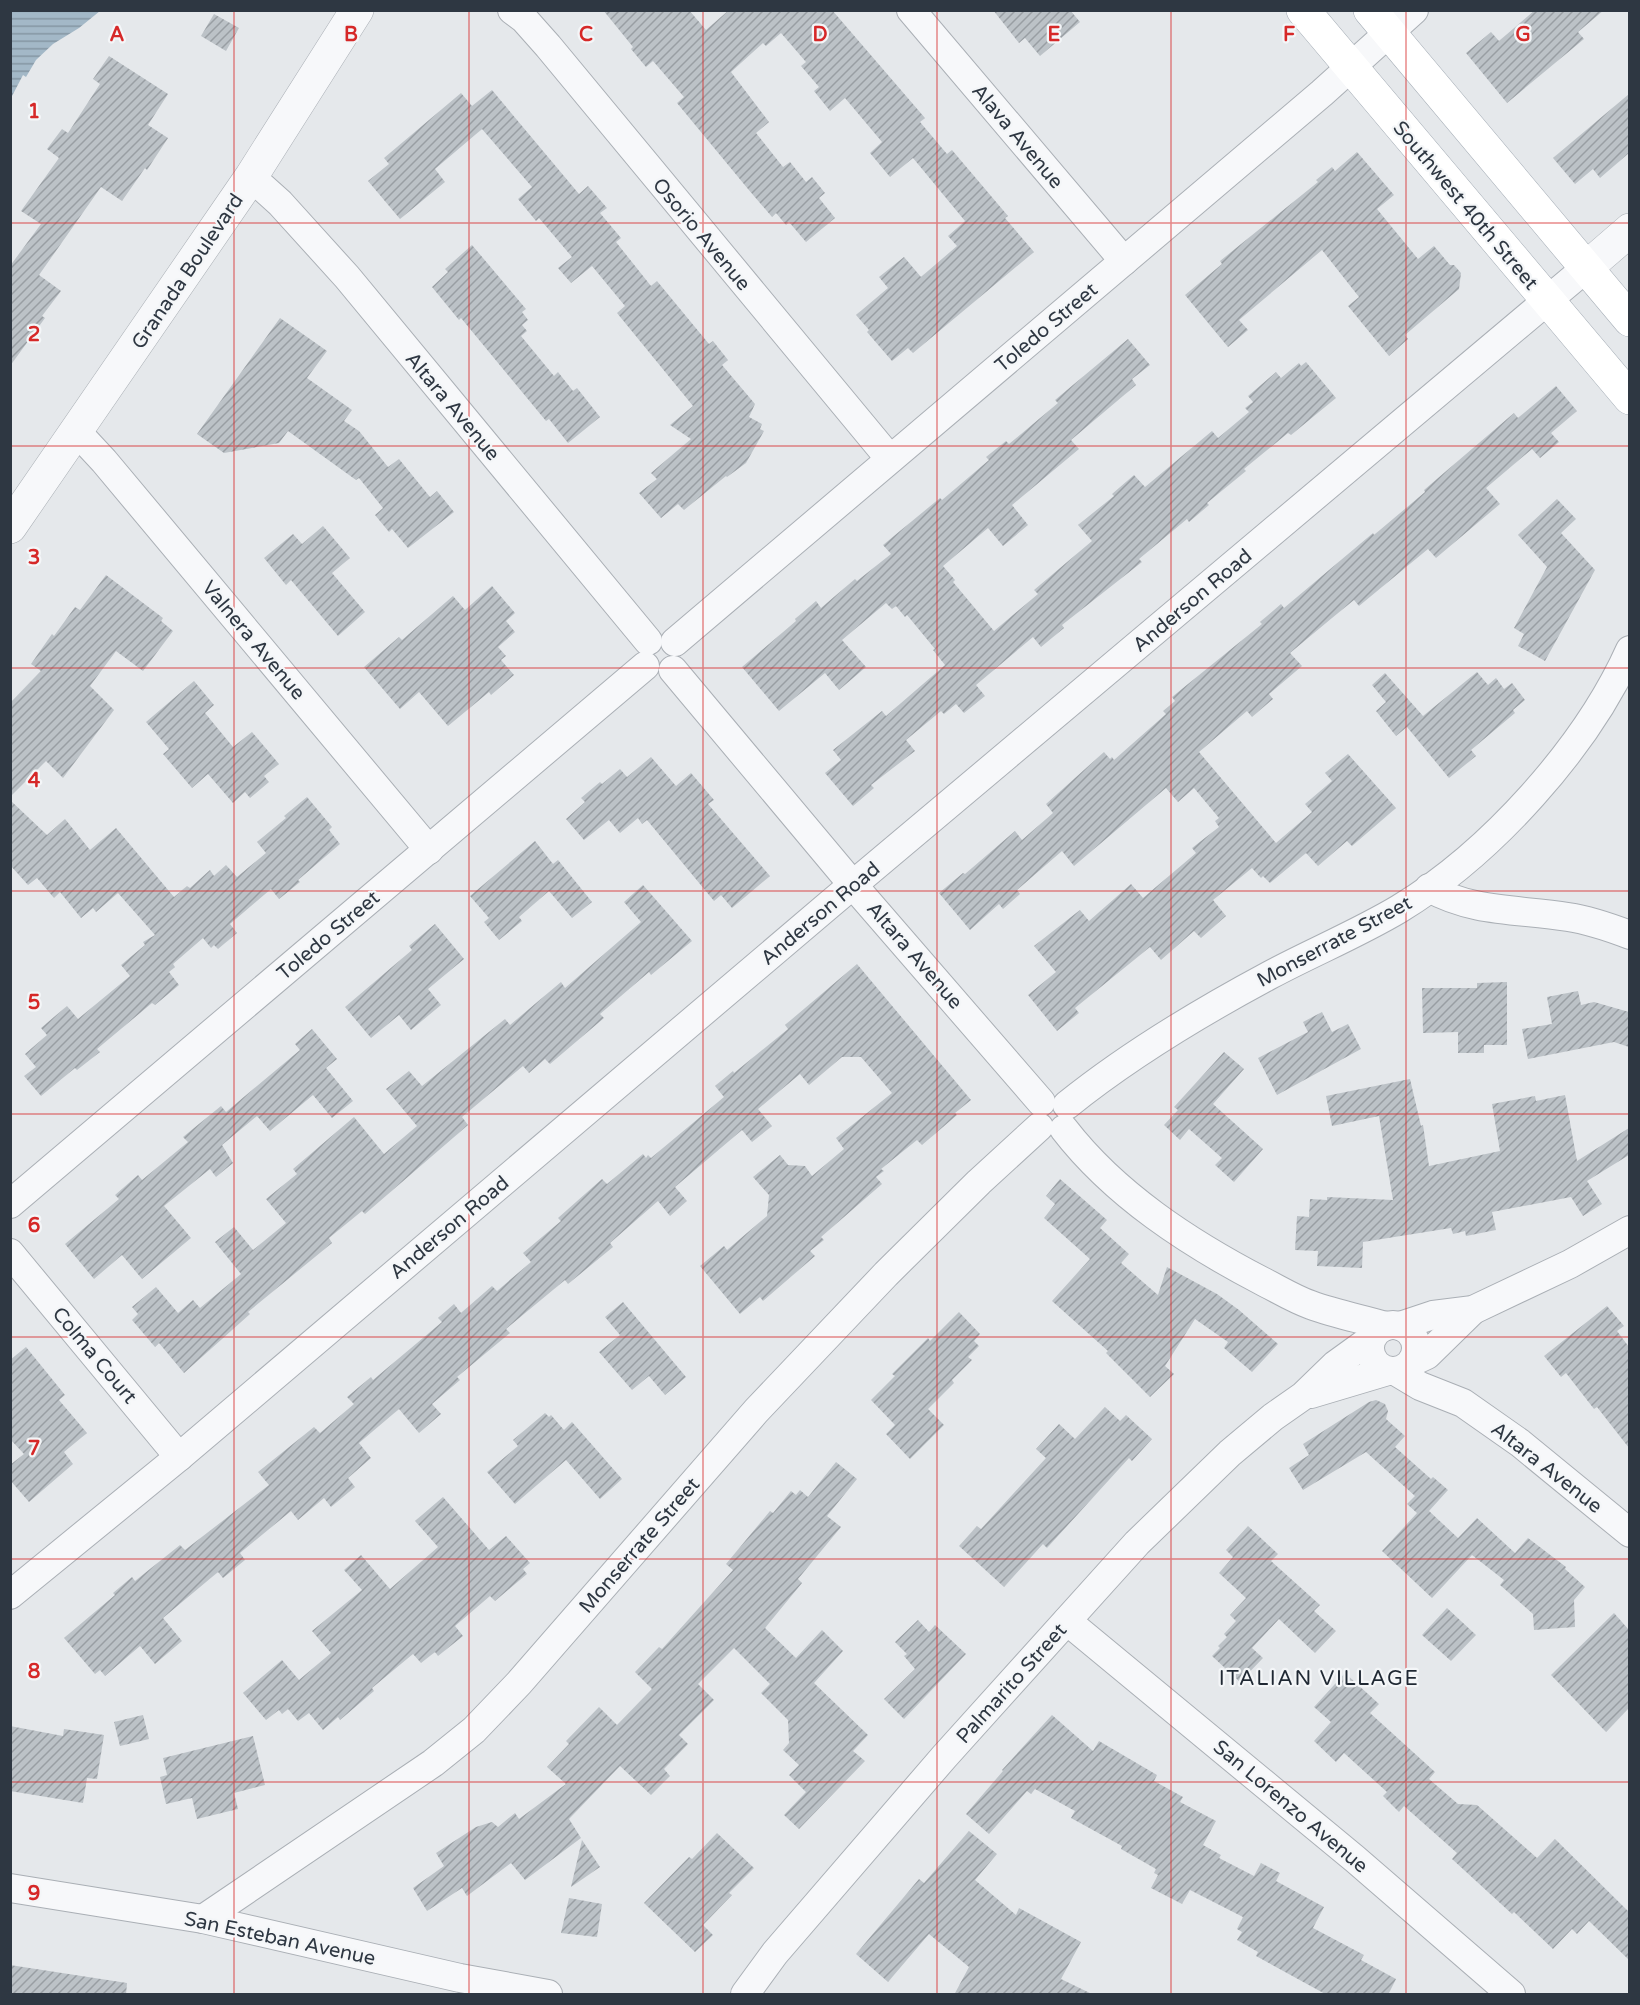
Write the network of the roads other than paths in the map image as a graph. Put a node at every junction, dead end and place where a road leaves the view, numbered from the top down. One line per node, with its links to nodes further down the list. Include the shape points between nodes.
1 (357, 10): 8 (street, Granada Boulevard)
2 (512, 10): 16 (street, Osorio Avenue, via 548,46)
3 (911, 10): 10 (street, Alava Avenue)
4 (1303, 10): 7 (main road, Southwest 40th Street)
5 (1414, 10): 6 (street, Toledo Street)
6 (1379, 22): 7 (street, Toledo Street); 11 (main road)
7 (1351, 68): 10 (street, Toledo Street); 12 (main road, Southwest 40th Street)
8 (251, 177): 15 (street, Granada Boulevard); 18 (street, Altara Avenue, via 347,277)
9 (1629, 230): 11 (street, Anderson Road)
10 (1124, 261): 16 (street, Toledo Street)
11 (1586, 268): 12 (street, Anderson Road); 13 (main road)
12 (1547, 301): 14 (main road, Southwest 40th Street); 21 (street, Anderson Road)
13 (1629, 320)
14 (1629, 398)
15 (77, 432): 17 (street, Granada Boulevard); 20 (street, Valnera Avenue)
16 (890, 459): 18 (street, Toledo Street)
17 (10, 527)
18 (656, 650): 20 (street, Toledo Street); 21 (street, Altara Avenue, via 658,674 673,670)
19 (1629, 650): 22 (street, Monserrate Street, via 1591,720 1551,771 1478,849)
20 (429, 850): 25 (street, Toledo Street)
21 (854, 885): 24 (street, Altara Avenue); 31 (street, Anderson Road)
22 (1429, 888): 23 (street, via 1479,908 1585,920); 24 (street, Monserrate Street, via 1374,923 1269,975 1198,1016 1118,1067)
23 (1629, 935)
24 (1053, 1116): 29 (street, Altara Avenue, via 1109,1177 1172,1228 1241,1270 1311,1305 1340,1334); 36 (street, Monserrate Street, via 903,1257 756,1411 474,1730 433,1763)
25 (10, 1204)
26 (1629, 1230): 28 (street, Palmarito Street, via 1570,1264)
27 (10, 1253): 31 (street, Colma Court)
28 (1473, 1310): 29 (street, Palmarito Street); 29 (street, Palmarito Street, via 1433,1315)
29 (1392, 1350): 30 (street, Palmarito Street); 30 (street, Palmarito Street, via 1335,1365); 32 (street, Altara Avenue, via 1420,1386 1463,1403 1529,1450)
30 (1303, 1396): 34 (street, Palmarito Street, via 1230,1453 1168,1510)
31 (179, 1457): 33 (street, Anderson Road)
32 (1629, 1533)
33 (10, 1595)
34 (1067, 1621): 38 (street, Palmarito Street, via 944,1756 776,1953); 39 (street, San Lorenzo Avenue, via 1355,1859)
35 (10, 1888): 36 (street, San Esteban Avenue)
36 (203, 1919): 37 (street, San Esteban Avenue)
37 (548, 1995)
38 (745, 1995)
39 (1511, 1995)

